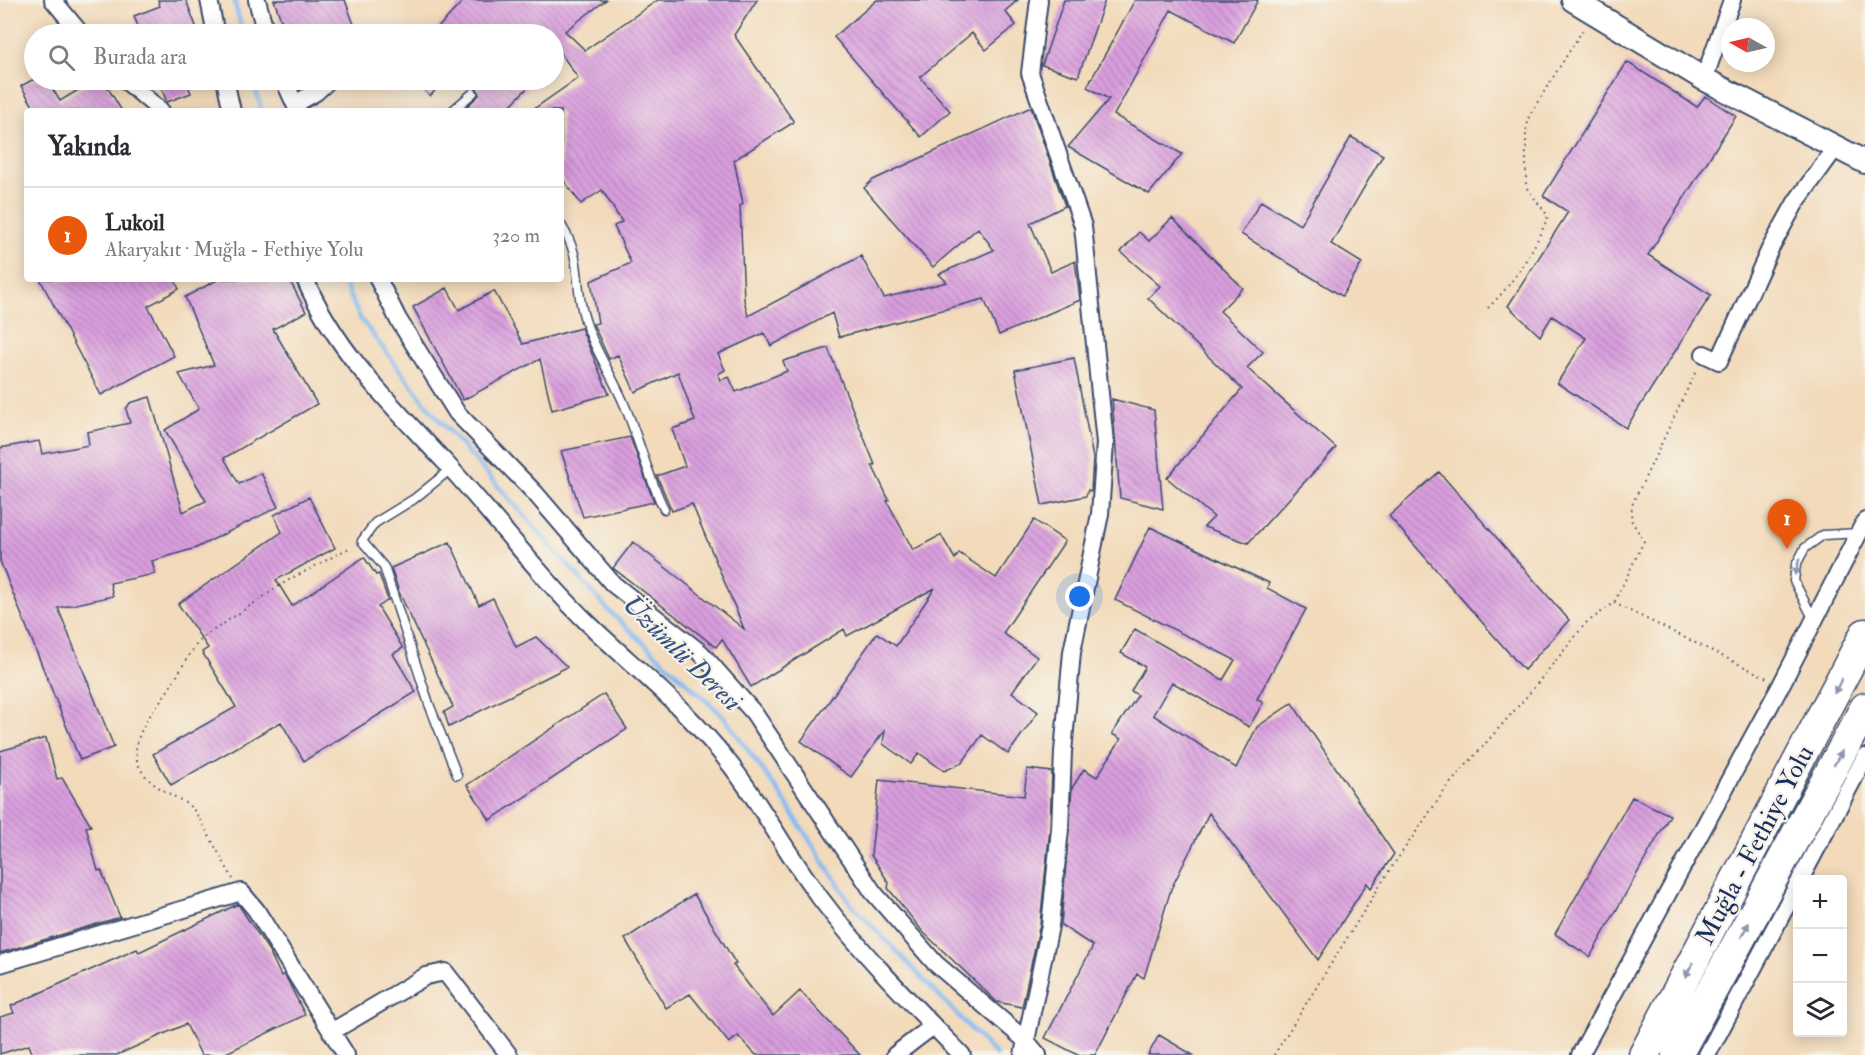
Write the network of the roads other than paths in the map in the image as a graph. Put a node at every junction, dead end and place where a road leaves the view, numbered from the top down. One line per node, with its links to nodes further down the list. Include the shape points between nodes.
1 (53, 0): 7 (street)
2 (209, 0): 8 (street)
3 (257, 0): 9 (street)
4 (1039, 0): 39 (street, via 1030,73 1083,226 1105,443 1100,514 1072,652 1050,926)
5 (1573, 0): 10 (street)
6 (1732, 0): 10 (street)
7 (73, 24)
8 (214, 24)
9 (263, 24)
10 (1704, 79): 20 (street)
11 (136, 90): 17 (street)
12 (227, 90): 18 (street)
13 (289, 90): 16 (street)
14 (318, 90): 16 (street)
15 (473, 93): 19 (lane)
16 (297, 107)
17 (157, 108)
18 (231, 108)
19 (456, 108)
20 (1836, 147): 21 (street); 25 (street, via 1796,202 1770,249 1719,361)
21 (1865, 162)
22 (564, 230): 27 (lane, via 571,241 579,274 582,312 595,348 626,408)
23 (307, 282): 26 (street, via 376,390)
24 (380, 282): 39 (street, via 458,413 613,584 701,652 754,713 873,892 935,963)
25 (1704, 354)
26 (451, 469): 33 (lane, via 414,499 375,523 362,542 384,567); 37 (street, via 590,625 661,688 718,749 820,899)
27 (664, 509)
28 (1862, 527): 29 (street); 29 (lane, one-way to 29, via 1823,535 1805,548 1796,565 1794,581)
29 (1815, 621): 45 (street)
30 (1865, 634): 46 (highway, Muğla - Fethiye Yolu, one-way to 46)
31 (1865, 708): 47 (highway, Muğla - Fethiye Yolu, one-way to 31)
32 (1865, 757): 34 (street)
33 (457, 775)
34 (1802, 875)
35 (1793, 892): 48 (street)
36 (0, 964): 38 (street, via 241,892)
37 (933, 1026): 42 (street); 43 (street)
38 (331, 1032): 40 (street); 41 (street, via 426,976 445,972)
39 (1024, 1047): 44 (street)
40 (346, 1055)
41 (509, 1055)
42 (896, 1055)
43 (962, 1055)
44 (1038, 1055)
45 (1580, 1055)
46 (1644, 1055)
47 (1677, 1055)
48 (1707, 1055)

